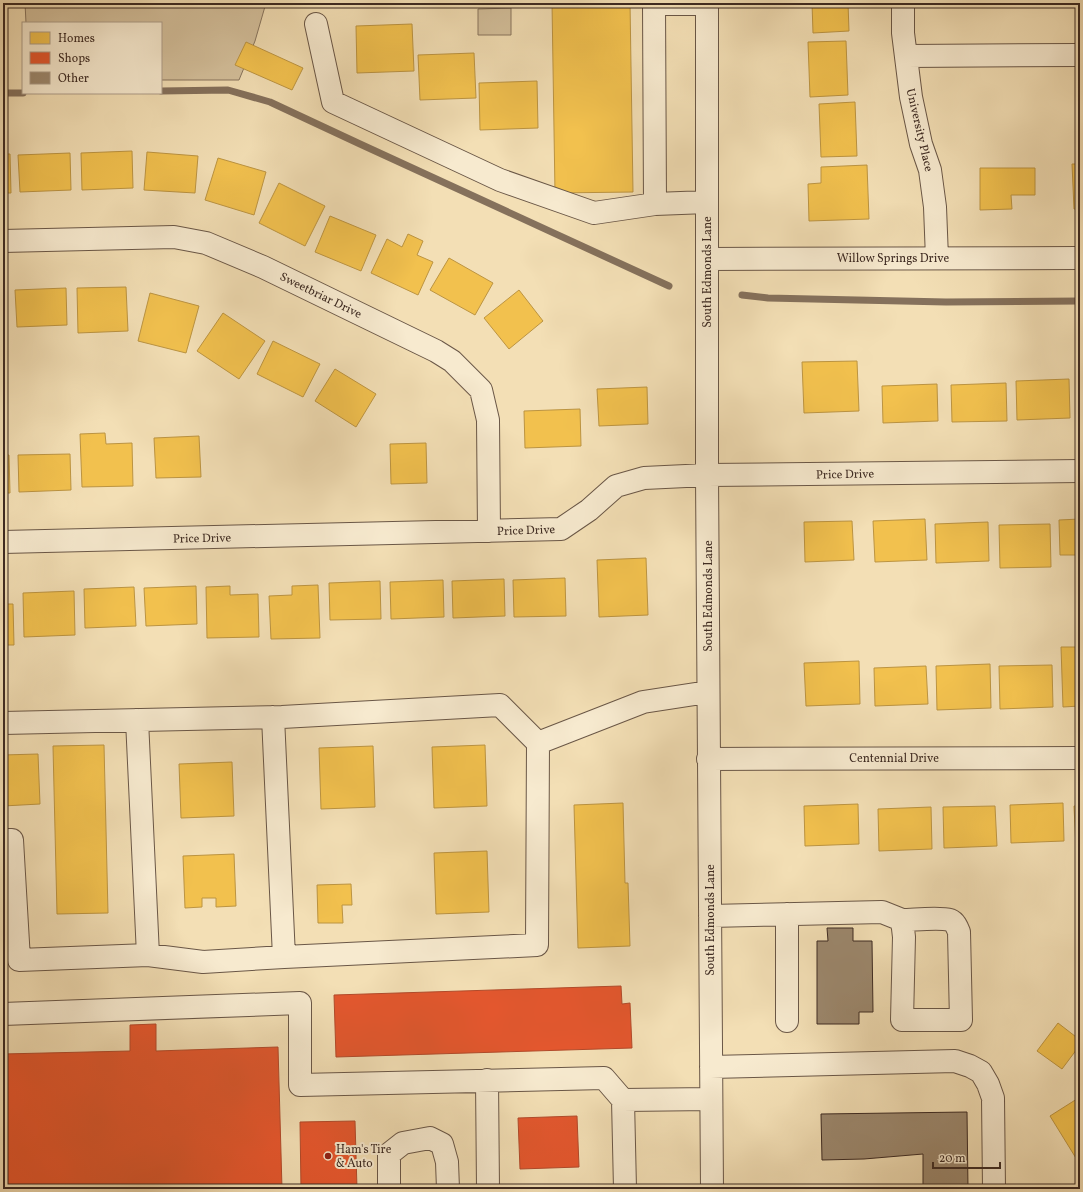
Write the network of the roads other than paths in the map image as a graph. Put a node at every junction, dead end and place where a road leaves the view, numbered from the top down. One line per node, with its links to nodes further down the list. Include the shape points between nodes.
1 (903, 3): 5 (street, University Place)
2 (707, 4): 6 (street, South Edmonds Lane); 7 (street, via 654,4)
3 (316, 24): 7 (street, via 333,102 500,180 594,213)
4 (1080, 55): 5 (street)
5 (906, 56): 9 (street, University Place, via 914,113 930,170 935,207)
6 (707, 202): 7 (street); 11 (street, South Edmonds Lane)
7 (655, 204)
8 (3, 241): 14 (street, Sweetbriar Drive, via 174,237 206,243 263,267 436,351 452,361 481,390 488,420)
9 (937, 258): 10 (street, Willow Springs Drive); 11 (street, Willow Springs Drive)
10 (1080, 258)
11 (707, 259): 13 (street, South Edmonds Lane)
12 (1080, 471): 13 (street, Price Drive)
13 (707, 475): 14 (street, Price Drive, via 644,478 616,486 589,510 561,529); 16 (street, South Edmonds Lane)
14 (489, 531): 15 (street, Price Drive)
15 (3, 542)
16 (708, 692): 20 (street, via 643,702); 21 (street, South Edmonds Lane)
17 (273, 717): 18 (street); 20 (street, via 500,705); 28 (street)
18 (138, 720): 19 (street); 27 (street)
19 (3, 723)
20 (538, 743): 28 (street, via 537,945)
21 (708, 758): 22 (street, Centennial Drive); 25 (street, South Edmonds Lane)
22 (1080, 758)
23 (3, 840): 27 (street, via 12,840 19,960)
24 (787, 914): 25 (street); 26 (street, via 882,912); 30 (street)
25 (710, 916): 31 (street, South Edmonds Lane)
26 (902, 920): 26 (street, via 902,1020 961,1020 957,925 950,920)
27 (148, 955): 28 (street, via 203,962)
28 (284, 957)
29 (3, 1014): 32 (street, via 300,1004 300,1085)
30 (787, 1021)
31 (711, 1067): 33 (street, South Edmonds Lane); 40 (street, via 955,1061 970,1066 981,1072 993,1098)
32 (487, 1080): 34 (street, via 604,1078); 37 (street)
33 (711, 1099): 34 (street); 39 (street, South Edmonds Lane)
34 (623, 1100): 38 (street)
35 (389, 1189): 36 (street, via 389,1154 403,1143 430,1138 442,1144 447,1162)
36 (448, 1189)
37 (488, 1189)
38 (625, 1189)
39 (712, 1189)
40 (994, 1189)

